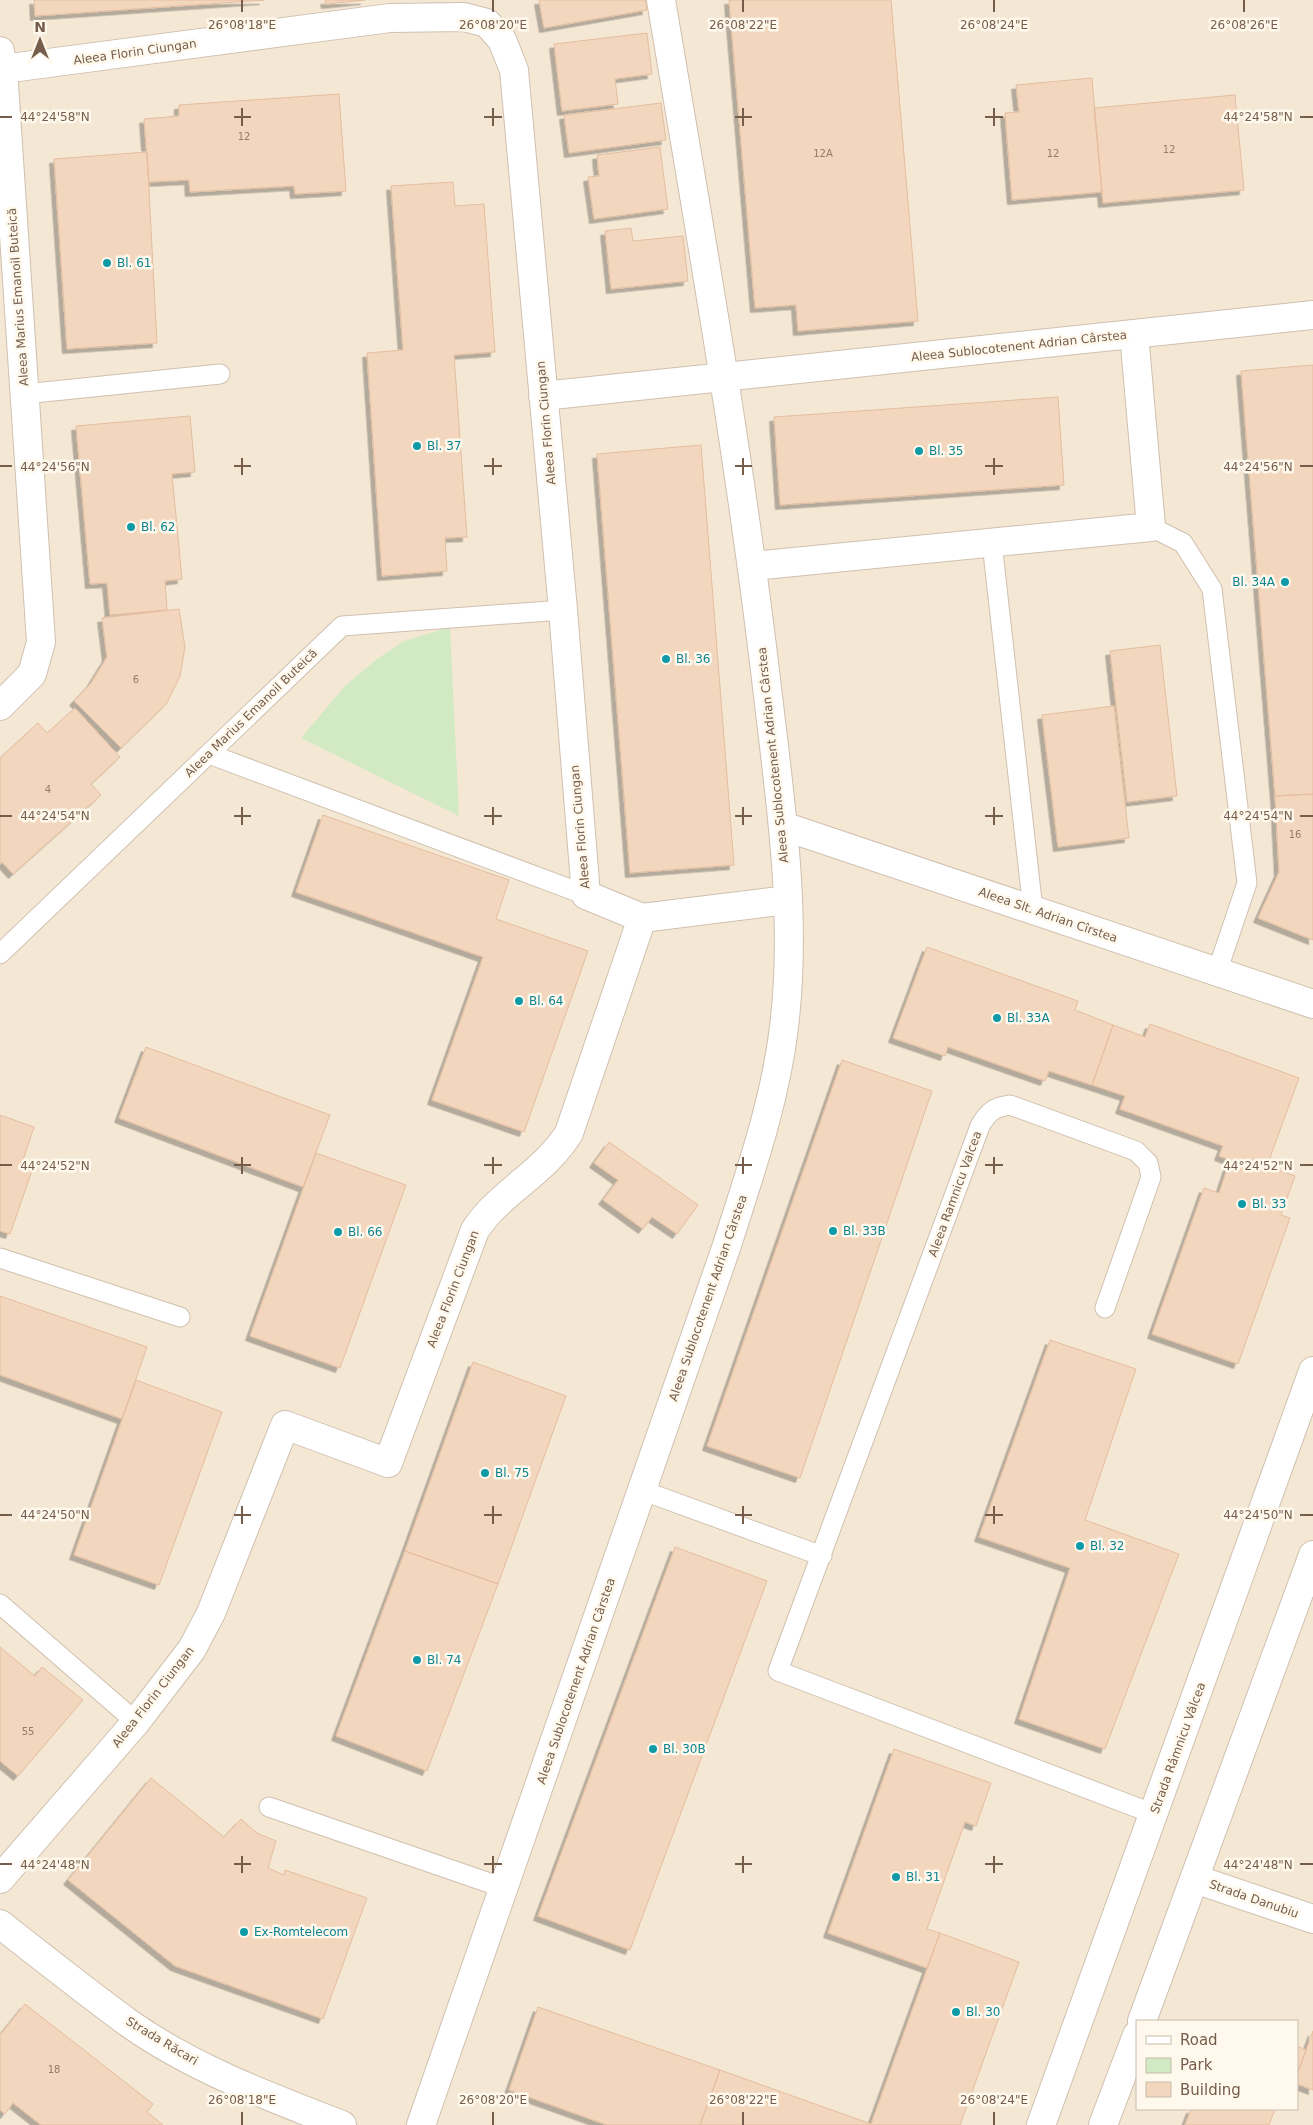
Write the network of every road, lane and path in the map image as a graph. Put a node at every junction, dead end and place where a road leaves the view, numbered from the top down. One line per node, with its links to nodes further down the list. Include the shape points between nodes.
1 (661, 0): 6 (street, Aleea Sublocotenent Adrian Cârstea)
2 (1, 63): 7 (street, Aleea Marius Emanoil Buteică); 8 (street, Aleea Florin Ciungan, via 390,18 464,17 487,23 502,40 514,70)
3 (1313, 315): 4 (street, Aleea Sublocotenent Adrian Cârstea)
4 (1134, 334): 6 (street, Aleea Sublocotenent Adrian Cârstea); 9 (street)
5 (220, 374): 7 (lane, Aleea Marius Emanoil Buteică)
6 (725, 378): 8 (street, Aleea Sublocotenent Adrian Cârstea); 11 (street, Aleea Sublocotenent Adrian Cârstea)
7 (24, 394): 13 (street, Aleea Marius Emanoil Buteică, via 42,642 32,674)
8 (543, 396): 12 (street, Aleea Florin Ciungan)
9 (1151, 526): 10 (street); 21 (lane, via 1183,543 1212,589 1247,883)
10 (992, 543): 11 (street); 18 (lane)
11 (752, 566): 15 (street, Aleea Sublocotenent Adrian Cârstea)
12 (563, 610): 14 (lane, Aleea Marius Emanoil Buteică, via 342,626); 16 (street, Aleea Florin Ciungan)
13 (0, 706)
14 (209, 754): 16 (lane); 20 (lane, Aleea Marius Emanoil Buteică)
15 (783, 826): 17 (street, Aleea Sublocotenent Adrian Cârstea); 18 (street, Aleea Slt. Adrian Cîrstea)
16 (586, 894): 19 (street, Aleea Florin Ciungan)
17 (787, 900): 19 (street); 27 (street, Aleea Sublocotenent Adrian Cârstea, via 789,948 784,1027 764,1130)
18 (1034, 910): 21 (street, Aleea Slt. Adrian Cîrstea)
19 (642, 918): 31 (street, Aleea Florin Ciungan, via 569,1133 539,1169 492,1209 475,1230 388,1463 284,1425 211,1613 192,1649)
20 (0, 954)
21 (1217, 972): 22 (street, Aleea Slt. Adrian Cîrstea)
22 (1313, 1004)
23 (0, 1258): 25 (lane)
24 (1105, 1308): 29 (lane, Aleea Ramnicu Valcea, via 1151,1177 1148,1163 1136,1151 1010,1105 996,1107 980,1126)
25 (180, 1317)
26 (1313, 1371): 33 (street, Strada Râmnicu Vâlcea)
27 (641, 1490): 29 (lane); 36 (street, Aleea Sublocotenent Adrian Cârstea)
28 (1313, 1555): 35 (street)
29 (822, 1556): 33 (lane, Aleea Ramnicu Valcea, via 778,1672)
30 (0, 1604): 31 (lane)
31 (136, 1722): 34 (street, Aleea Florin Ciungan)
32 (269, 1807): 36 (lane)
33 (1154, 1814): 43 (street, Strada Râmnicu Vâlcea)
34 (0, 1879)
35 (1195, 1879): 37 (street, Strada Danubiu); 39 (street)
36 (504, 1888): 42 (street, Aleea Sublocotenent Adrian Cârstea)
37 (1313, 1919)
38 (2, 1929): 41 (street, Strada Răcari, via 131,2024 176,2051 234,2081)
39 (1142, 2020)
40 (1136, 2038): 44 (street)
41 (342, 2125)
42 (420, 2125)
43 (1041, 2125)
44 (1103, 2125)

